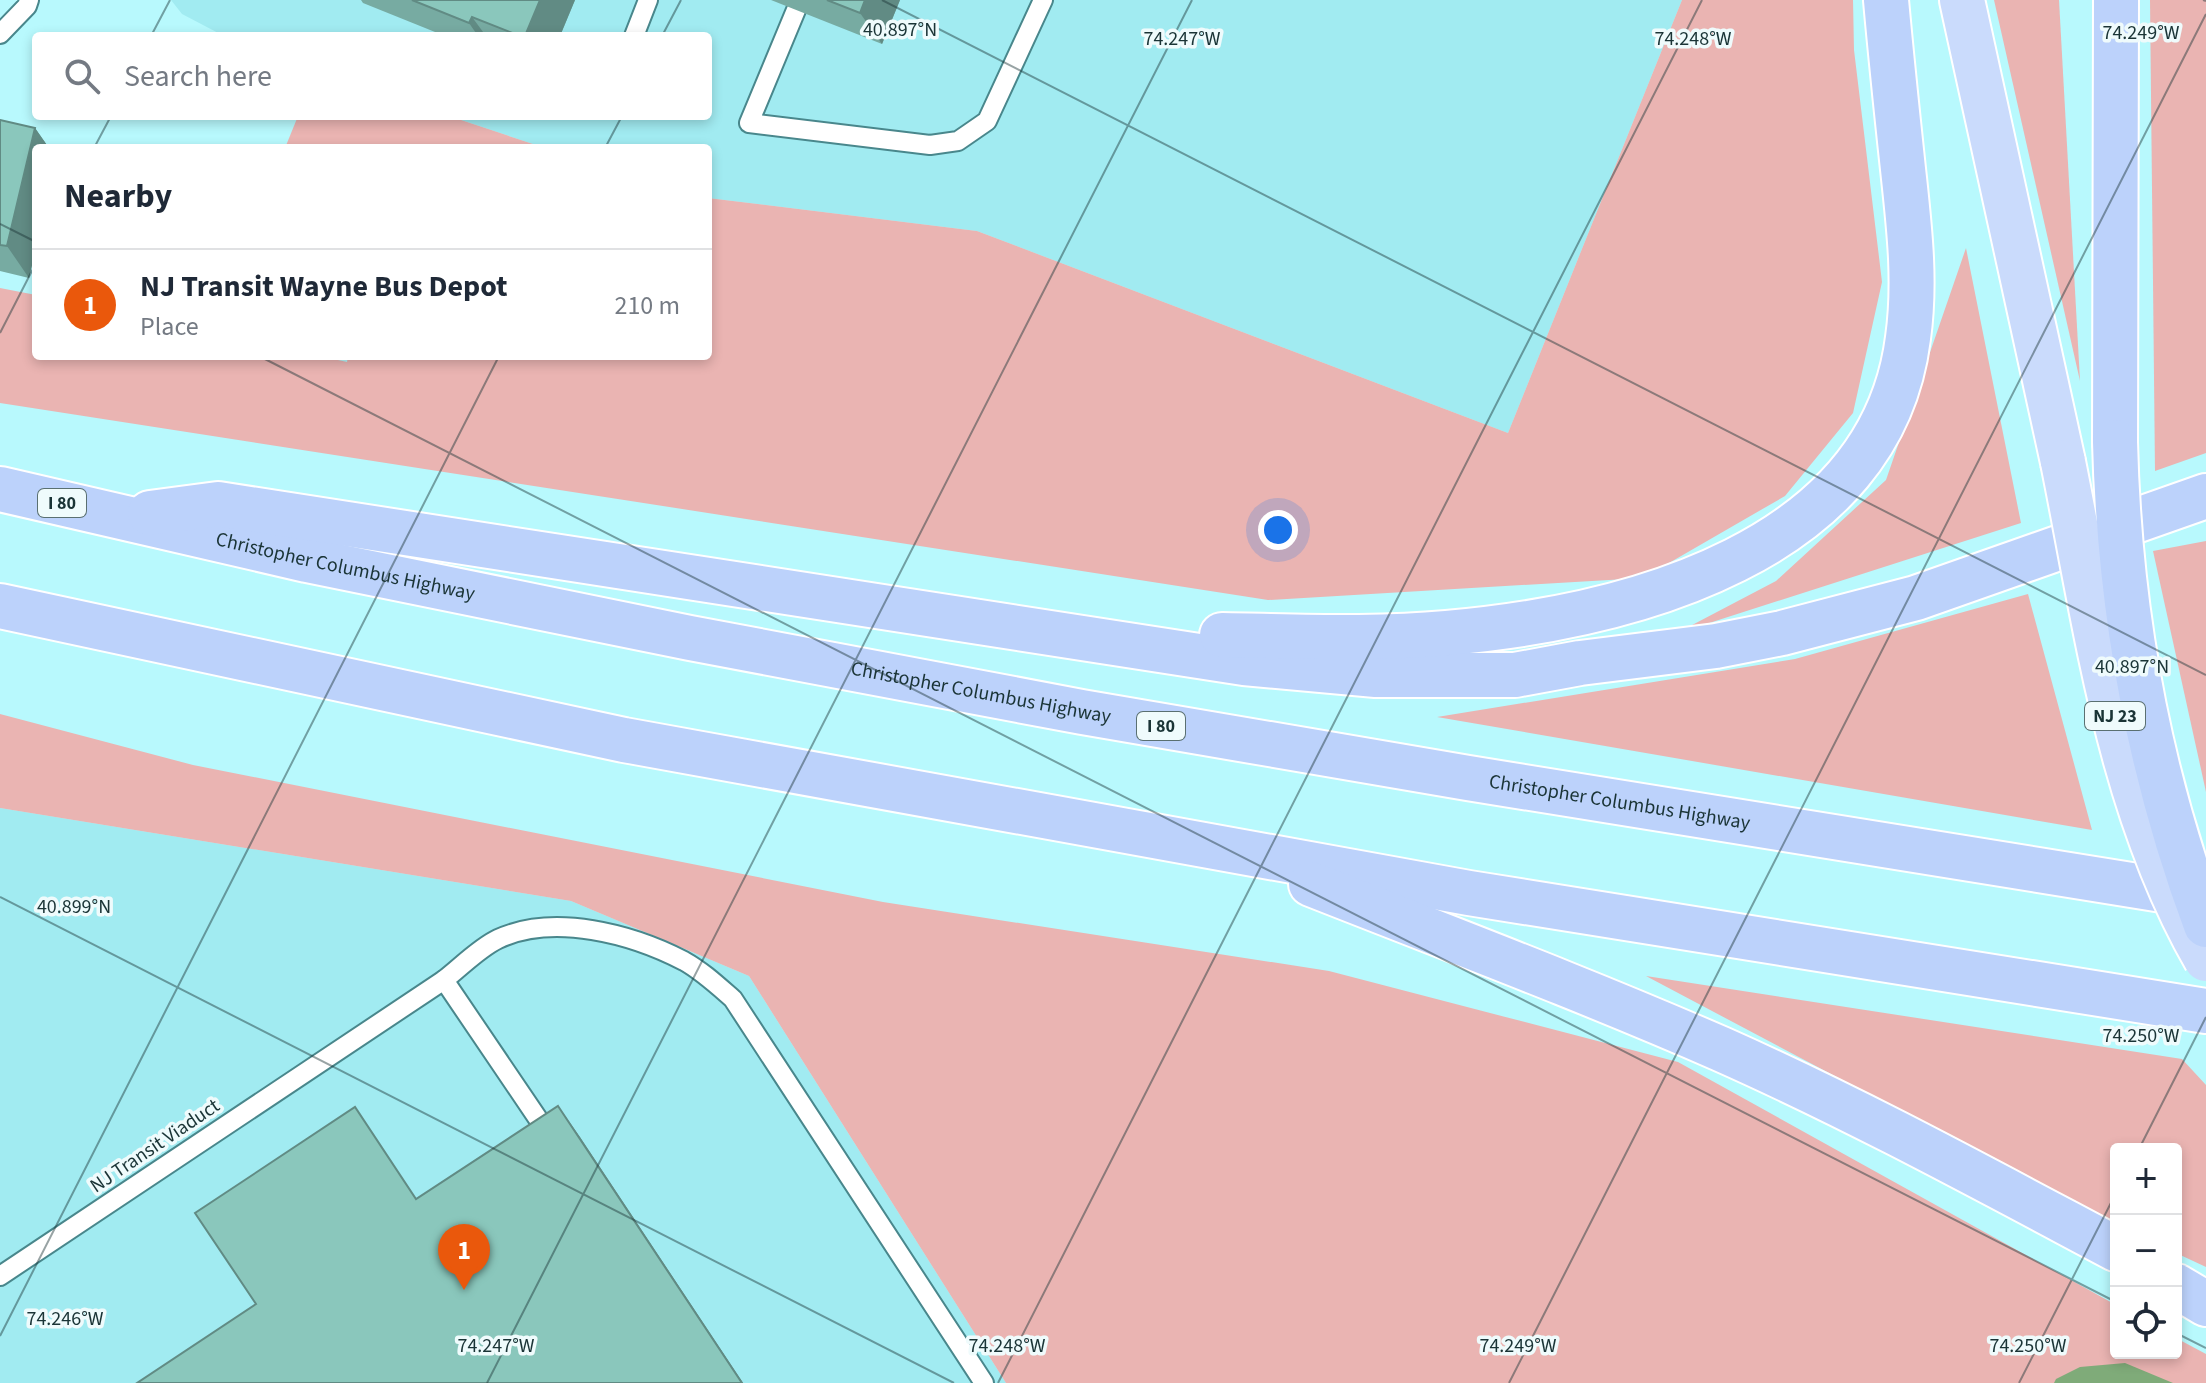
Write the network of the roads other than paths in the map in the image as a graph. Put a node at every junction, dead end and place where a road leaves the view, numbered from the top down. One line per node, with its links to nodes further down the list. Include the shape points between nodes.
1 (29, 0): 9 (lane)
2 (648, 0): 8 (lane)
3 (1043, 0): 7 (lane, via 987,121 958,141 930,145 749,123)
4 (1886, 0): 14 (highway, via 1910,238 1908,340 1899,384 1858,465 1826,500 1789,528 1688,581 1633,600 1511,626 1378,636)
5 (1962, 0): 18 (highway, NJ 23, bridge, via 2129,773 2173,895)
6 (2116, 0): 17 (highway, bridge, via 2115,442 2121,559 2140,690 2170,820)
7 (796, 10)
8 (636, 32)
9 (0, 34)
10 (0, 489): 12 (highway, Christopher Columbus Highway / I 80)
11 (2206, 496): 14 (highway, via 1978,578 1850,617 1716,646 1515,675 1314,670)
12 (124, 517): 14 (highway, via 218,504); 16 (highway, Christopher Columbus Highway / I 80, via 307,560 1097,715)
13 (0, 606): 15 (highway, via 624,740)
14 (1042, 633)
15 (1217, 847): 20 (highway, via 1469,893); 22 (highway, via 1723,1050 1908,1138)
16 (2206, 897)
17 (2206, 925)
18 (2206, 959)
19 (444, 980): 21 (lane); 23 (lane, NJ Transit Viaduct); 26 (lane, NJ Transit Viaduct, via 497,940 529,930 569,928 645,945 710,978 733,999)
20 (2206, 1011)
21 (553, 1142)
22 (2110, 1246)
23 (0, 1276)
24 (2178, 1287): 25 (highway)
25 (2206, 1304)
26 (984, 1383)

